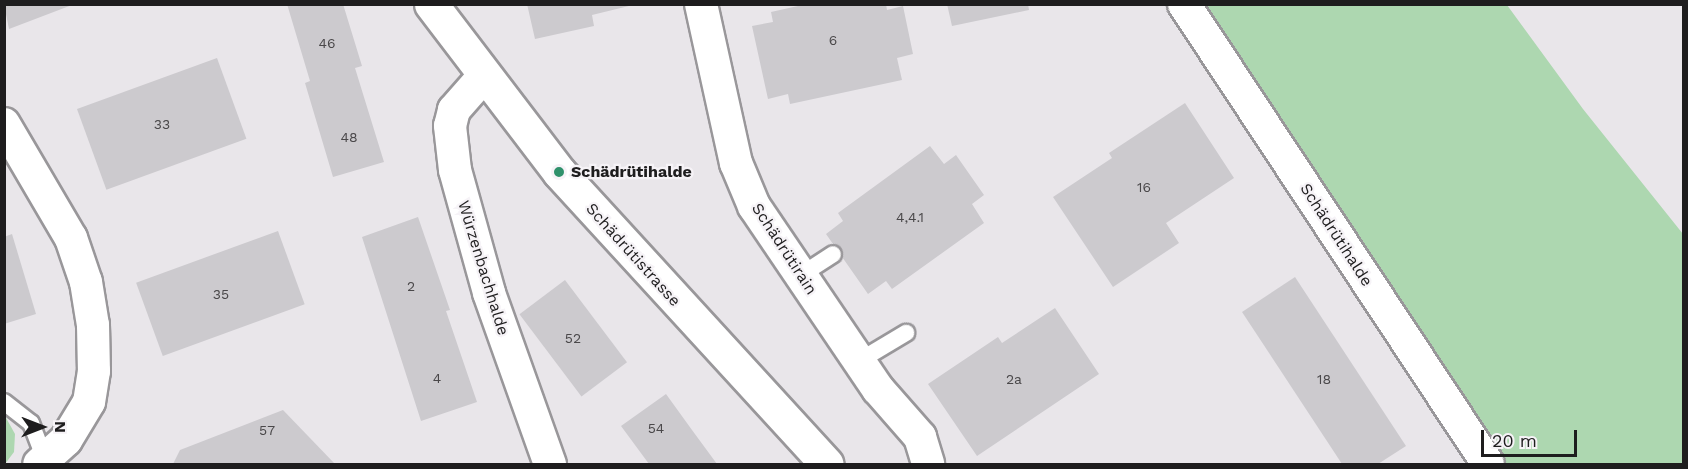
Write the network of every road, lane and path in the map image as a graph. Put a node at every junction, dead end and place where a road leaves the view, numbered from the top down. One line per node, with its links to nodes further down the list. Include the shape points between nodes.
1 (431, 4): 4 (main road, Schädrütistrasse)
2 (701, 4): 7 (street, Schädrütirain, via 736,163 754,207)
3 (1184, 4): 15 (street, Schädrütihalde)
4 (483, 77): 12 (street, Würzenbachhalde, via 454,111 450,126 453,159 489,293); 13 (main road, Schädrütistrasse, via 603,224)
5 (7, 135): 11 (street, via 71,238 86,282 93,325 94,371 89,402 66,440)
6 (833, 254): 7 (lane)
7 (801, 275): 9 (street, Schädrütirain)
8 (906, 333): 9 (lane)
9 (859, 361): 14 (street, Schädrütirain, via 920,437)
10 (4, 402): 11 (lane, via 31,423)
11 (42, 462)
12 (550, 465)
13 (827, 465)
14 (928, 465)
15 (1488, 465)

